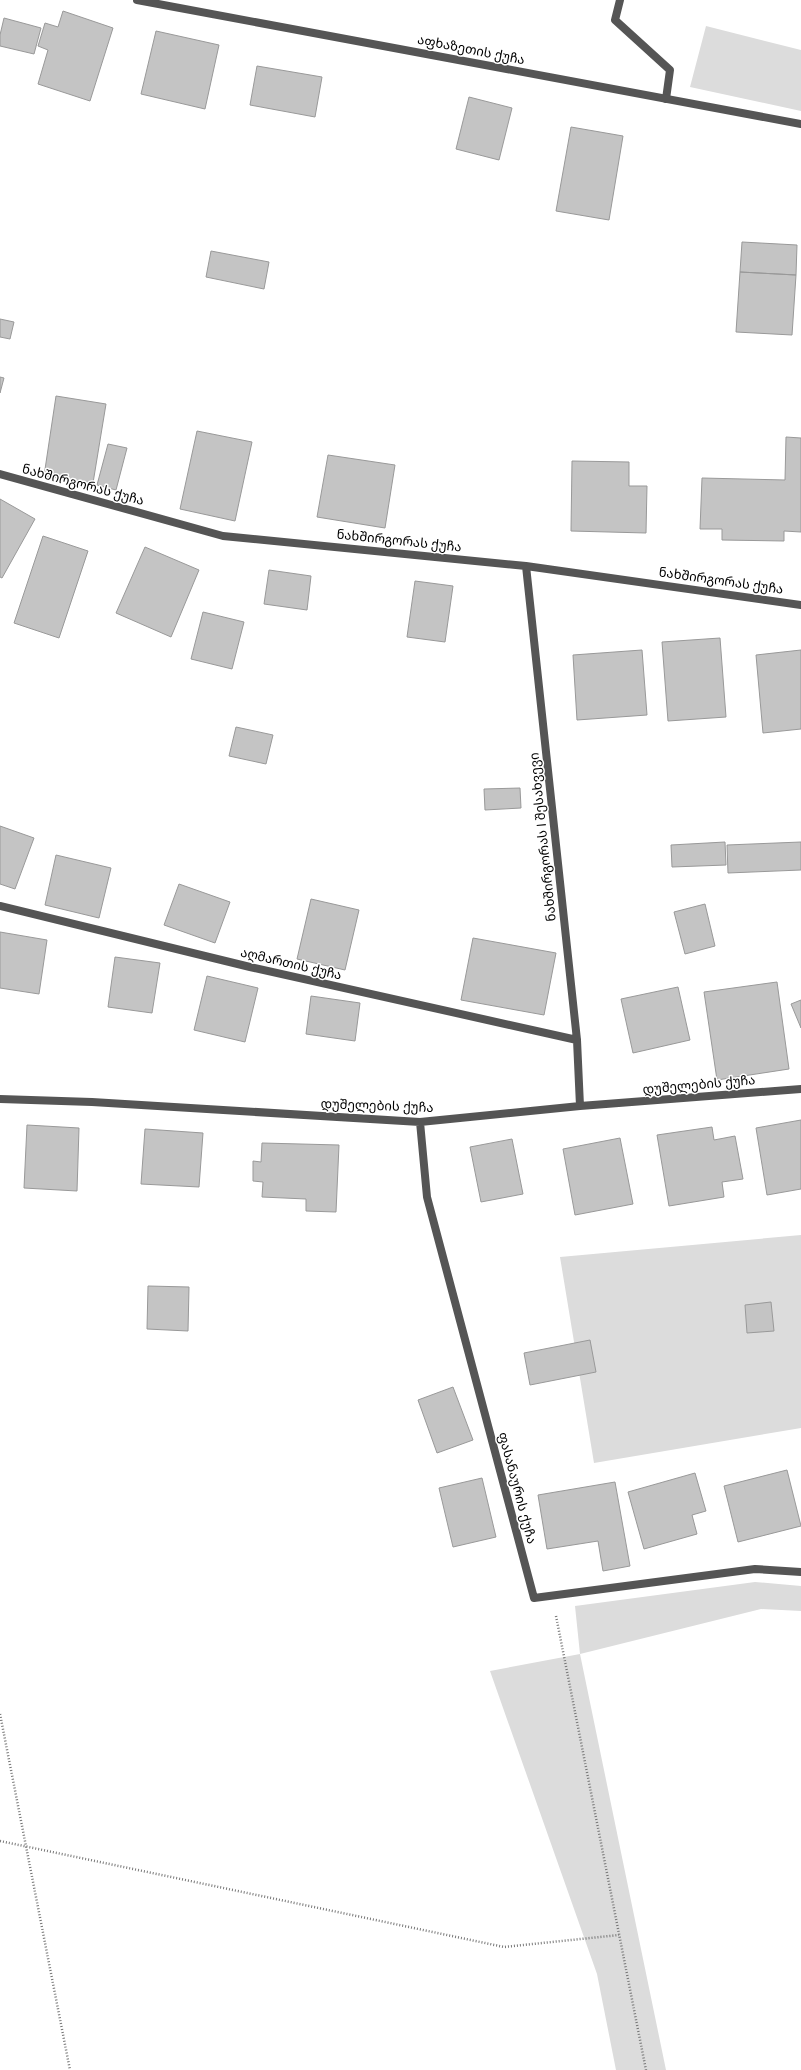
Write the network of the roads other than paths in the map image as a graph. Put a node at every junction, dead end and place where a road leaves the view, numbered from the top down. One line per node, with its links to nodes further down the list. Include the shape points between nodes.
1 (137, 0): 3 (street, აფხაზეთის ქუჩა)
2 (620, 0): 3 (street, via 615,20 670,70)
3 (666, 99): 4 (street, აფხაზეთის ქუჩა)
4 (801, 124)
5 (0, 474): 6 (street, ნახშირგორას ქუჩა, via 223,536)
6 (526, 566): 7 (street, ნახშირგორას ქუჩა); 9 (street, ნახშირგორას I შესახვევი)
7 (801, 605)
8 (0, 906): 9 (street, აღმართის ქუჩა, via 250,967)
9 (577, 1040): 12 (street, ნახშირგორას I შესახვევი)
10 (801, 1089): 12 (street, დუშელების ქუჩა)
11 (0, 1099): 13 (street, დუშელების ქუჩა, via 92,1102)
12 (580, 1106): 13 (street, დუშელების ქუჩა)
13 (420, 1122): 14 (street, ფასანაურის ქუჩა, via 427,1197 534,1598 755,1569)
14 (801, 1572)

